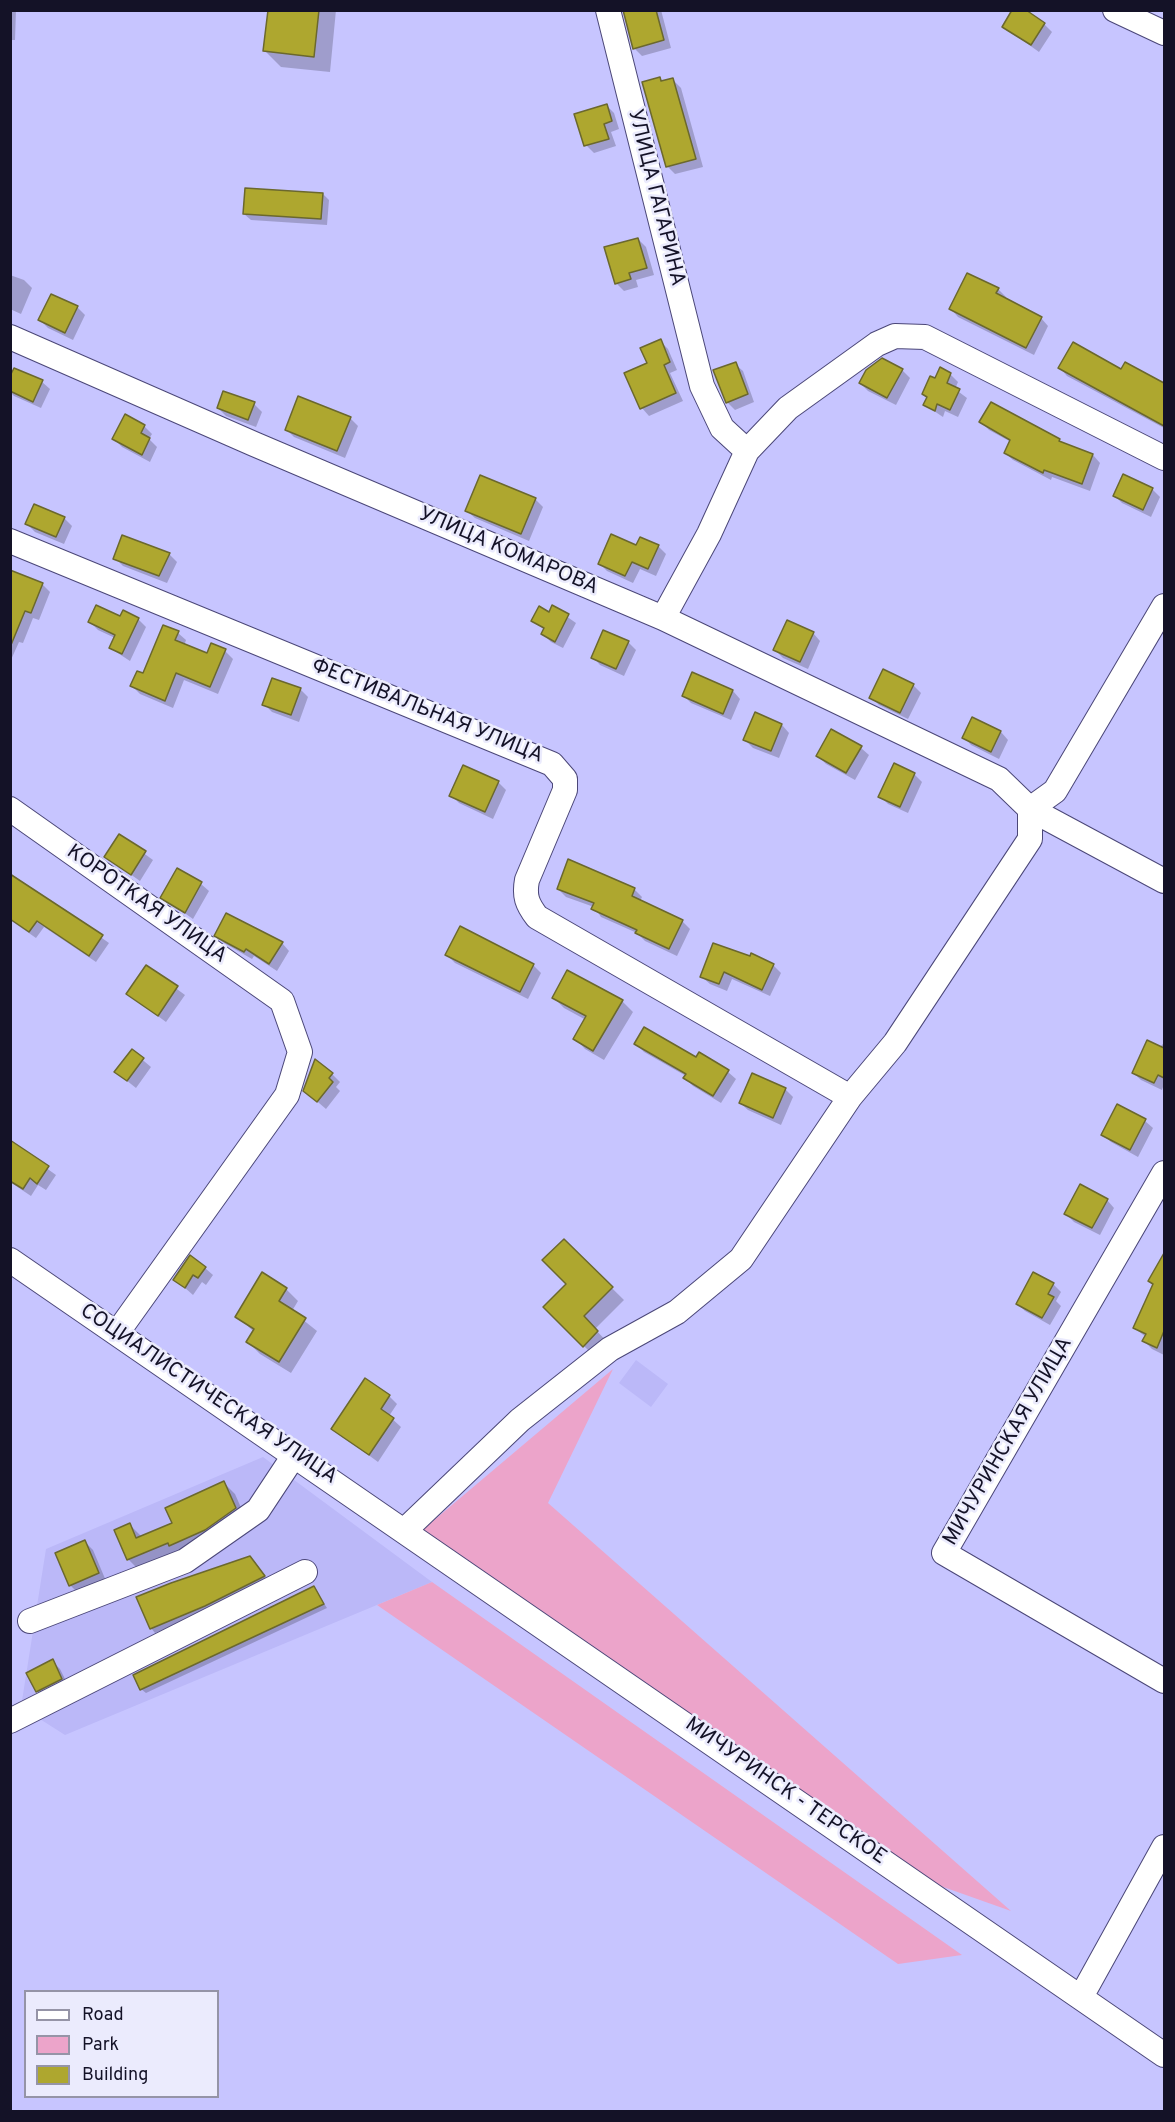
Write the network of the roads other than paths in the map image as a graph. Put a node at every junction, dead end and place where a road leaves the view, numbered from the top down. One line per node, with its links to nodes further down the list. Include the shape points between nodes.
1 (608, 10): 5 (street, УЛИЦА ГАГАРИНА, via 702,386 722,428)
2 (1115, 10): 3 (street)
3 (1164, 33)
4 (10, 337): 9 (street, УЛИЦА КОМАРОВА)
5 (747, 451): 6 (street, via 788,408 877,344 895,336 925,337); 9 (street, via 709,534)
6 (1164, 458)
7 (10, 541): 13 (street, ФЕСТИВАЛЬНАЯ УЛИЦА, via 552,764 565,779 565,790 527,880 524,894 537,917)
8 (1164, 606): 11 (street, via 1055,791)
9 (663, 618): 11 (street, УЛИЦА КОМАРОВА, via 999,779)
10 (10, 808): 16 (street, КОРОТКАЯ УЛИЦА, via 282,1001 300,1052 287,1095)
11 (1030, 809): 12 (street, УЛИЦА КОМАРОВА); 13 (street, via 1030,840 895,1043)
12 (1164, 881)
13 (850, 1097): 18 (street, via 741,1259 677,1312 610,1349 520,1420)
14 (1164, 1173): 21 (street, МИЧУРИНСКАЯ УЛИЦА, via 944,1553)
15 (10, 1260): 16 (street, СОЦИАЛИСТИЧЕСКАЯ УЛИЦА)
16 (117, 1333): 17 (street, СОЦИАЛИСТИЧЕСКАЯ УЛИЦА)
17 (295, 1454): 18 (street, СОЦИАЛИСТИЧЕСКАЯ УЛИЦА); 20 (street, via 258,1510 185,1561)
18 (405, 1530): 24 (street, МИЧУРИНСК - ТЕРСКОЕ)
19 (305, 1572): 22 (street)
20 (30, 1621)
21 (1164, 1681)
22 (10, 1721)
23 (1164, 1847): 24 (street)
24 (1081, 1997): 25 (street, МИЧУРИНСК - ТЕРСКОЕ)
25 (1164, 2055)

